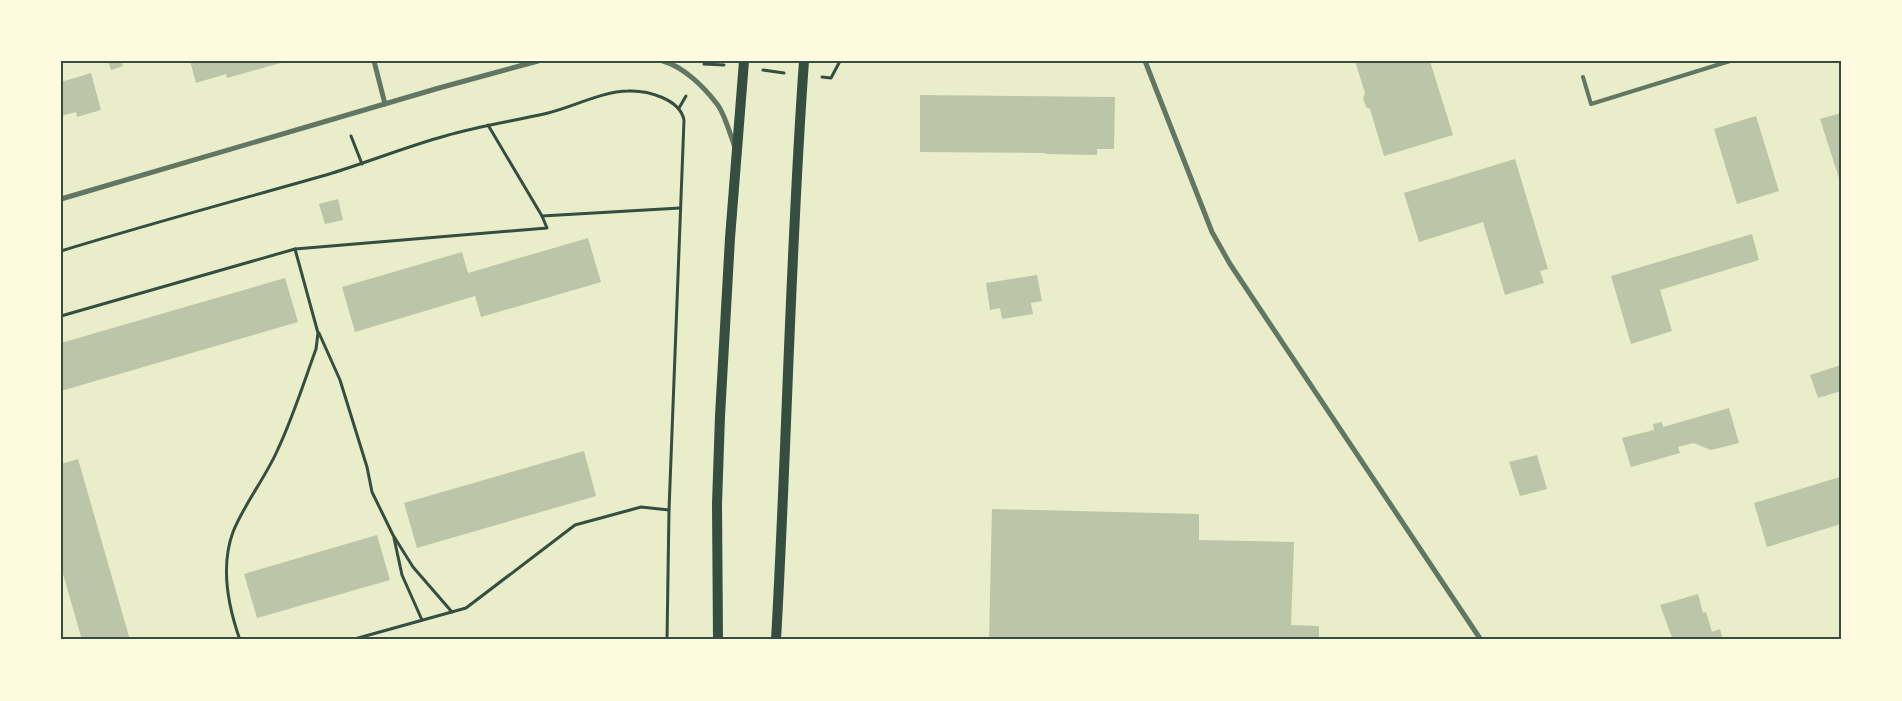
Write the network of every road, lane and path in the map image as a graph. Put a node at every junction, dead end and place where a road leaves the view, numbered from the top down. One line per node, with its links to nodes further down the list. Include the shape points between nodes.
1 (374, 61): 12 (street)
2 (538, 61): 12 (street)
3 (663, 61): 15 (street, via 674,64 718,105)
4 (804, 61): 10 (main road)
5 (840, 61): 10 (path, via 831,78)
6 (1145, 61): 33 (street, via 1212,232 1230,264)
7 (1730, 61): 11 (lane, via 1591,104)
8 (705, 63): 9 (path)
9 (744, 64): 10 (path); 15 (main road)
10 (803, 75): 32 (main road, via 792,249)
11 (1583, 77)
12 (385, 104): 17 (street)
13 (488, 125): 16 (path, via 443,136); 18 (path, via 627,90 657,96 679,108 684,120); 19 (path)
14 (351, 136): 16 (path)
15 (737, 154): 31 (main road, via 720,416)
16 (362, 164): 21 (path)
17 (61, 199)
18 (680, 208): 19 (path); 24 (path)
19 (542, 216): 20 (path, via 547,228)
20 (295, 249): 22 (path); 23 (path)
21 (61, 251)
22 (61, 316)
23 (318, 333): 25 (path, via 340,380 372,492); 28 (path, via 316,350 278,450 233,532 226,560 226,579)
24 (669, 510): 26 (path, via 641,507 575,525 466,608); 30 (path)
25 (393, 535): 26 (path, via 413,567); 27 (path, via 402,575)
26 (452, 612): 27 (path)
27 (422, 620): 29 (path)
28 (240, 640)
29 (350, 640)
30 (667, 640)
31 (718, 640)
32 (776, 640)
33 (1480, 640)

